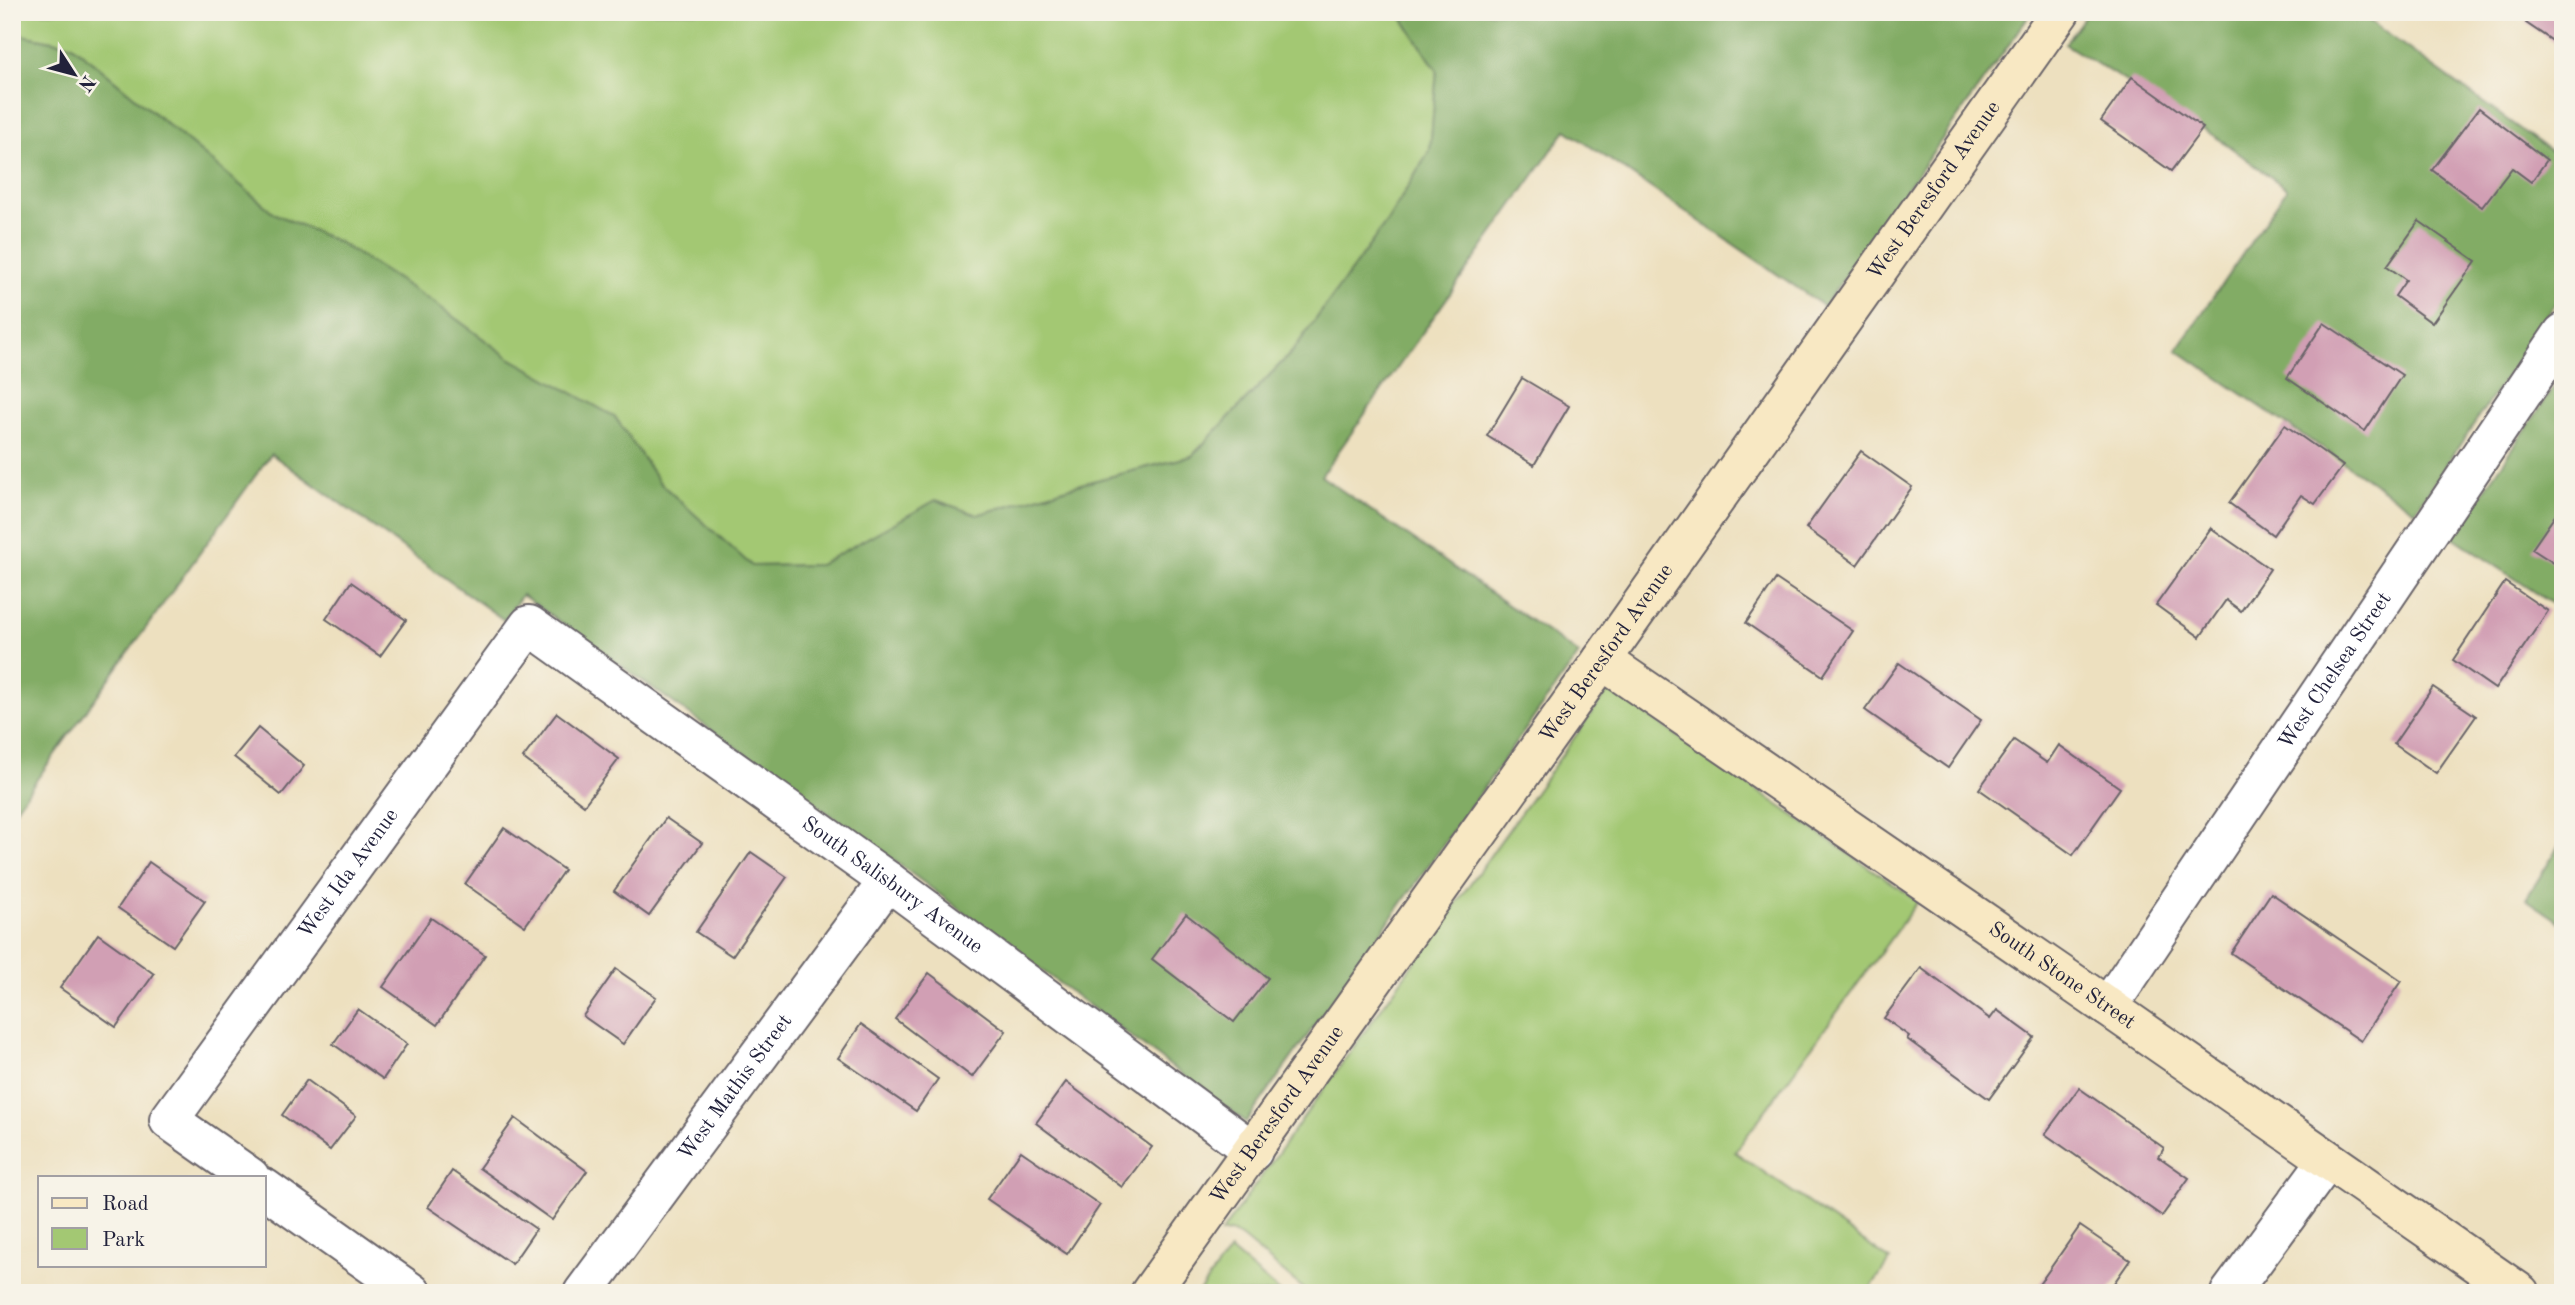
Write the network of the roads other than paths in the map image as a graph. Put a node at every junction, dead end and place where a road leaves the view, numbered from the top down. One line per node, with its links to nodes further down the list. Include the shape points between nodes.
1 (2060, 12): 4 (street, West Beresford Avenue)
2 (2563, 333): 6 (street, West Chelsea Street)
3 (529, 625): 5 (street, South Salisbury Avenue); 9 (street, West Ida Avenue, via 169,1120)
4 (1602, 660): 6 (street, South Stone Street); 7 (street, West Beresford Avenue)
5 (888, 881): 7 (street, South Salisbury Avenue); 12 (street, West Mathis Street)
6 (2108, 1007): 8 (street, South Stone Street)
7 (1252, 1152): 13 (street, West Beresford Avenue)
8 (2327, 1161): 14 (street); 15 (street, South Stone Street)
9 (249, 1176)
10 (266, 1189): 11 (street)
11 (412, 1293)
12 (583, 1293)
13 (1150, 1293)
14 (2230, 1293)
15 (2520, 1293)

